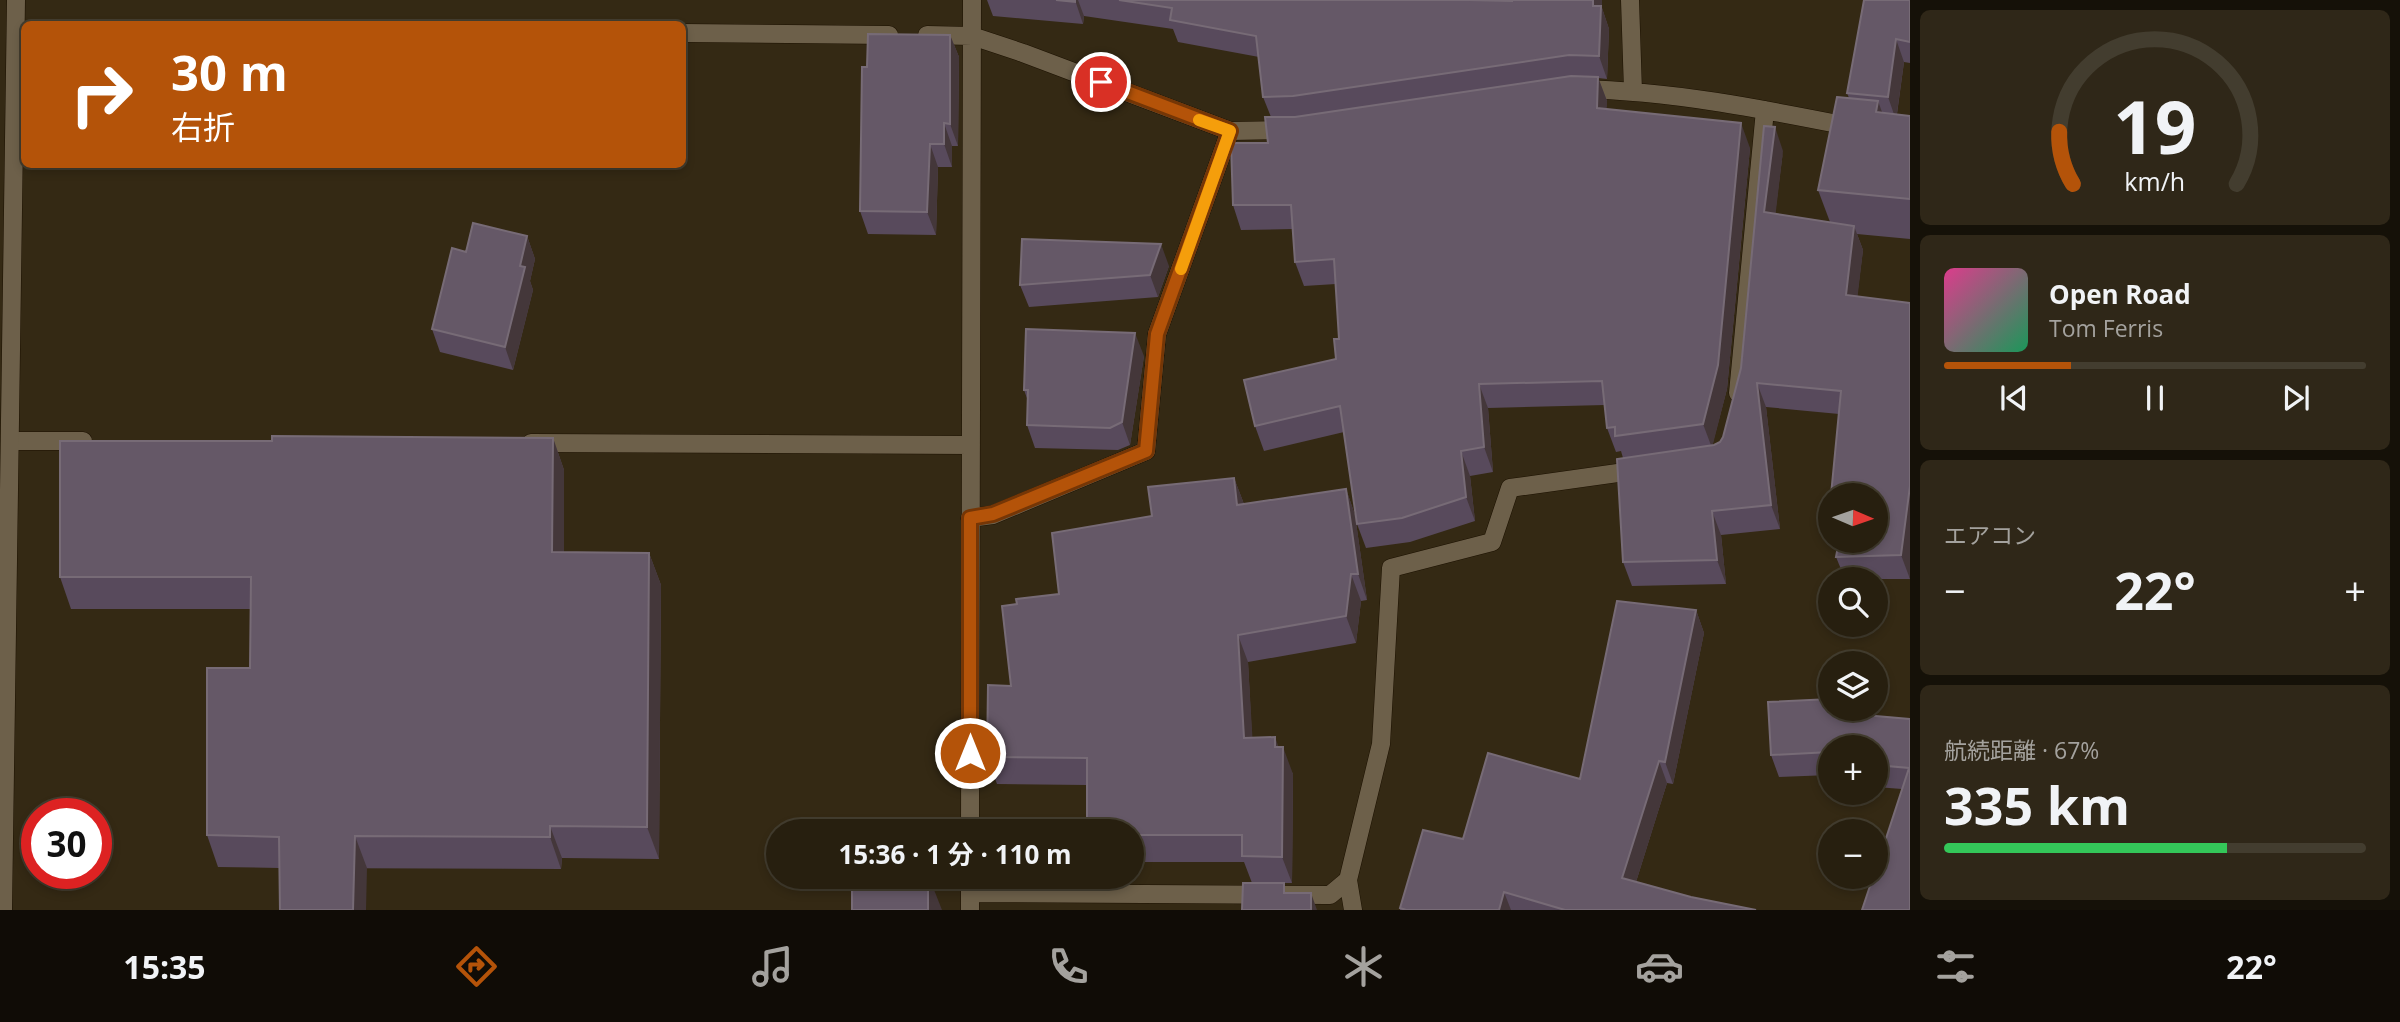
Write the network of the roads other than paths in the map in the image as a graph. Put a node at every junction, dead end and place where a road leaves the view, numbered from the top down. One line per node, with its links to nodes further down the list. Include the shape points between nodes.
1 (16, 0): 4 (street)
2 (972, 0): 6 (street)
3 (1630, 0): 7 (street)
4 (20, 27): 14 (street)
5 (686, 33): 6 (street)
6 (972, 36): 12 (street); 17 (street)
7 (1633, 90): 8 (street); 9 (street)
8 (1565, 91)
9 (1765, 110): 10 (street); 13 (street)
10 (1871, 129)
11 (1302, 130): 12 (street)
12 (1230, 131): 19 (street, via 1157,334 1146,451 993,514)
13 (1735, 404)
14 (9, 441): 15 (street); 23 (street)
15 (98, 441)
16 (514, 443): 17 (street)
17 (971, 445): 19 (street)
18 (1656, 467): 21 (street, via 1510,488 1492,542 1391,568 1381,744)
19 (970, 518): 20 (street)
20 (970, 819)
21 (1348, 880): 22 (street, via 1330,895); 24 (street)
22 (970, 893)
23 (3, 910)
24 (1353, 910)

